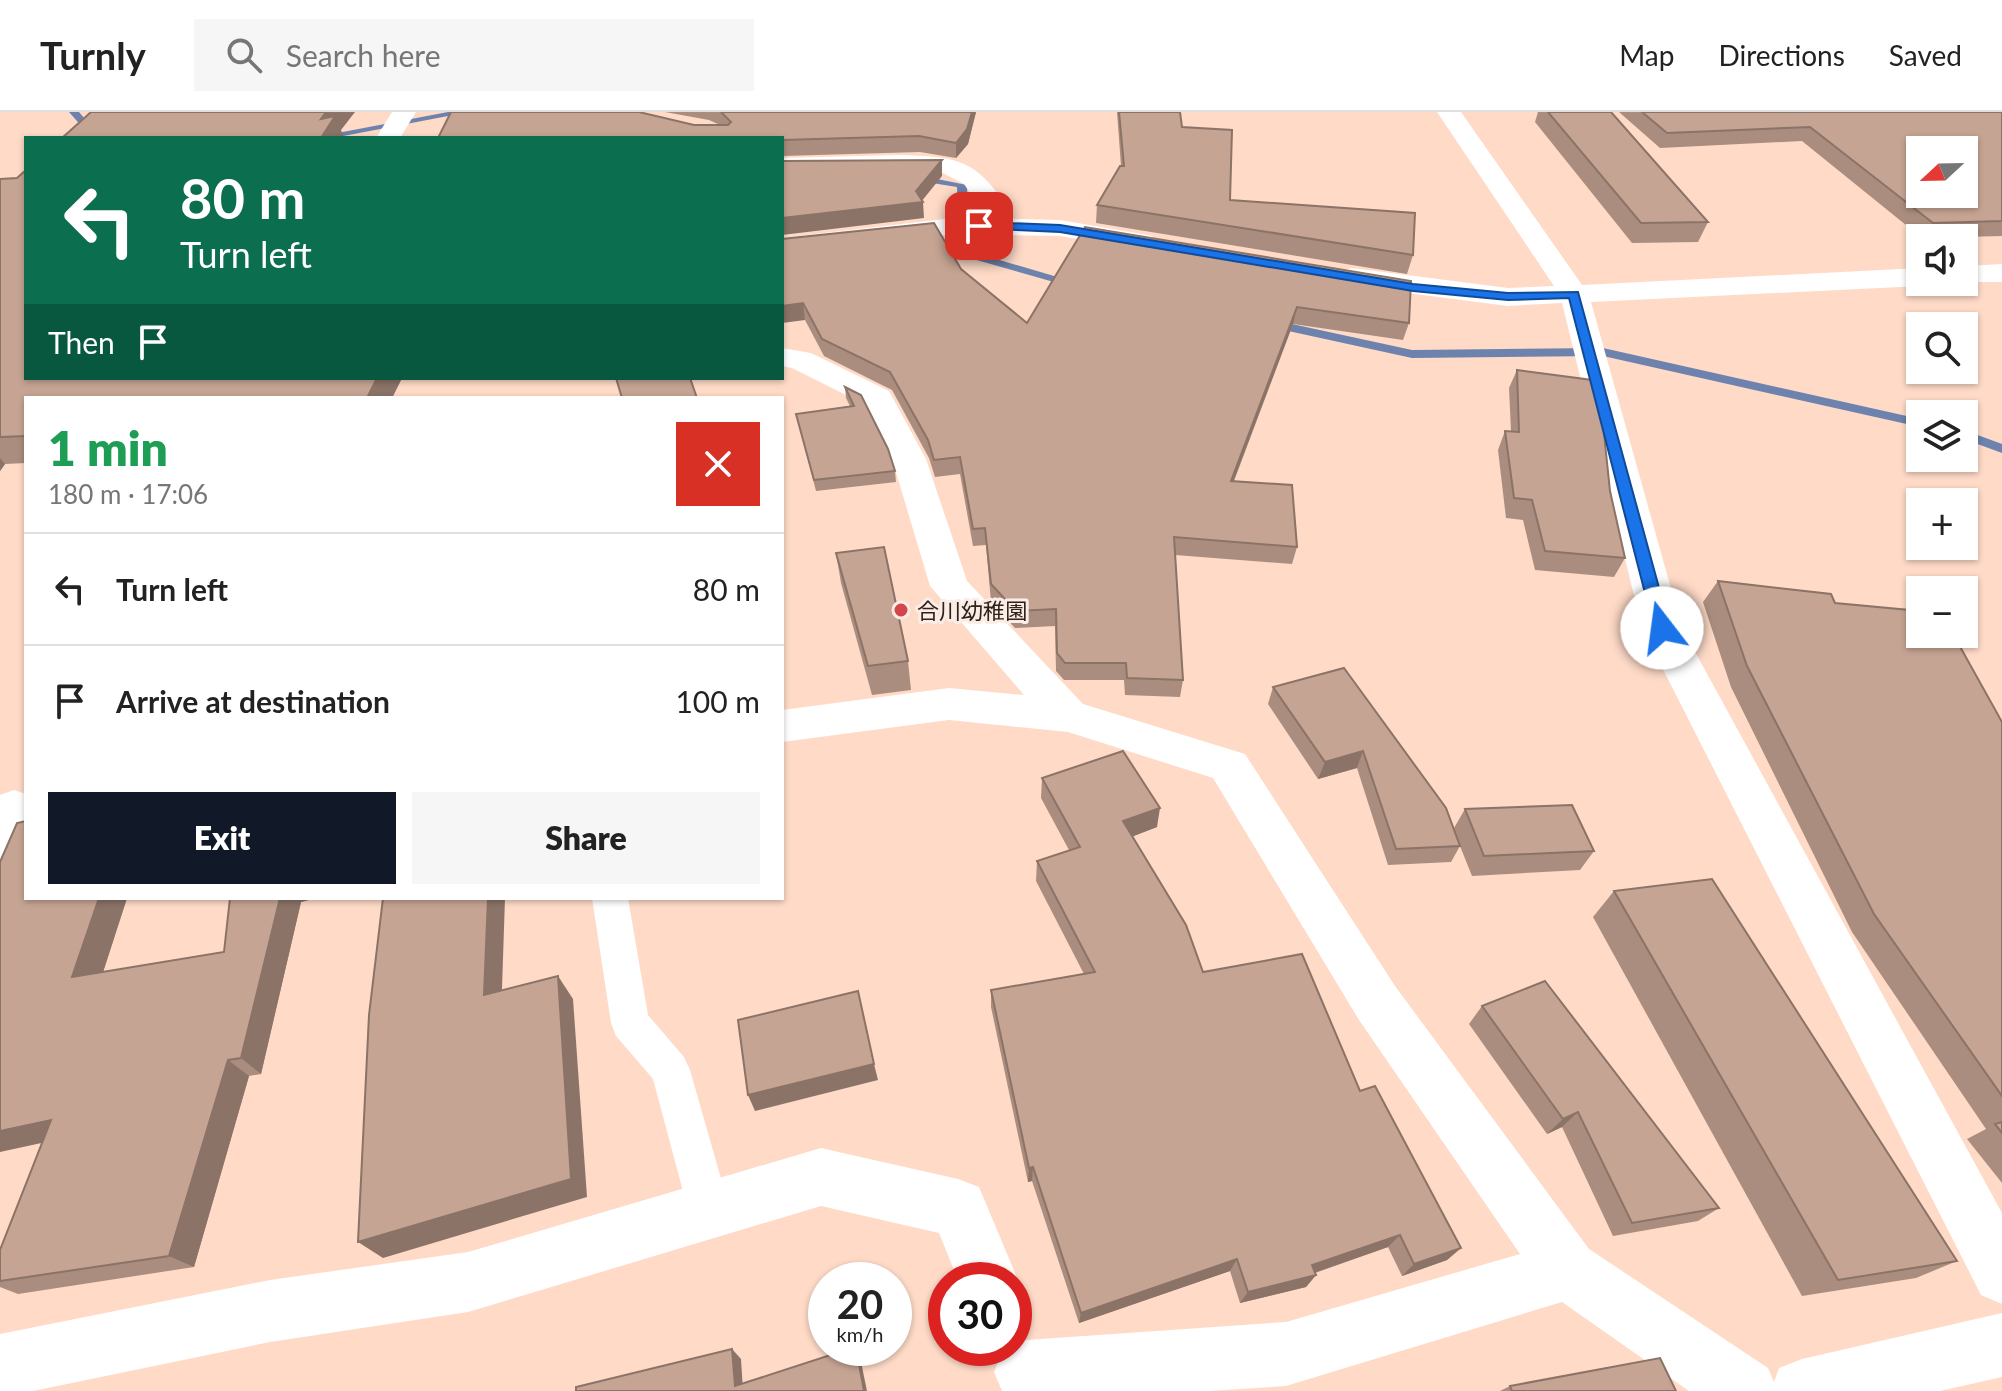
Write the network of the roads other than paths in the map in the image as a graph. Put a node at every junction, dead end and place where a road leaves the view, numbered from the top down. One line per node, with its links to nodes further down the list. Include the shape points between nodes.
1 (1449, 112): 10 (street)
2 (784, 166): 3 (street, via 918,163 959,169 980,185)
3 (1005, 226): 4 (street, via 953,226); 5 (street, via 1060,228)
4 (784, 246)
5 (1166, 246)
6 (1320, 272): 10 (street, via 1508,297)
7 (2002, 273): 8 (street)
8 (1978, 274)
9 (1906, 278): 10 (street)
10 (1574, 294): 18 (street, via 1662,628)
11 (784, 357): 12 (street, via 877,398 909,459 949,586)
12 (1068, 716): 13 (street, via 949,704); 17 (street, via 1229,766 1377,1003)
13 (784, 726)
14 (610, 900): 15 (lane, via 630,1023 670,1070)
15 (709, 1210): 16 (street, via 821,1177 958,1208); 20 (street, via 468,1282 270,1311)
16 (980, 1262)
17 (1568, 1270): 21 (street, via 1286,1354); 22 (street)
18 (2002, 1274)
19 (2002, 1345): 23 (street)
20 (0, 1366)
21 (1025, 1369)
22 (1745, 1391)
23 (1802, 1391)

